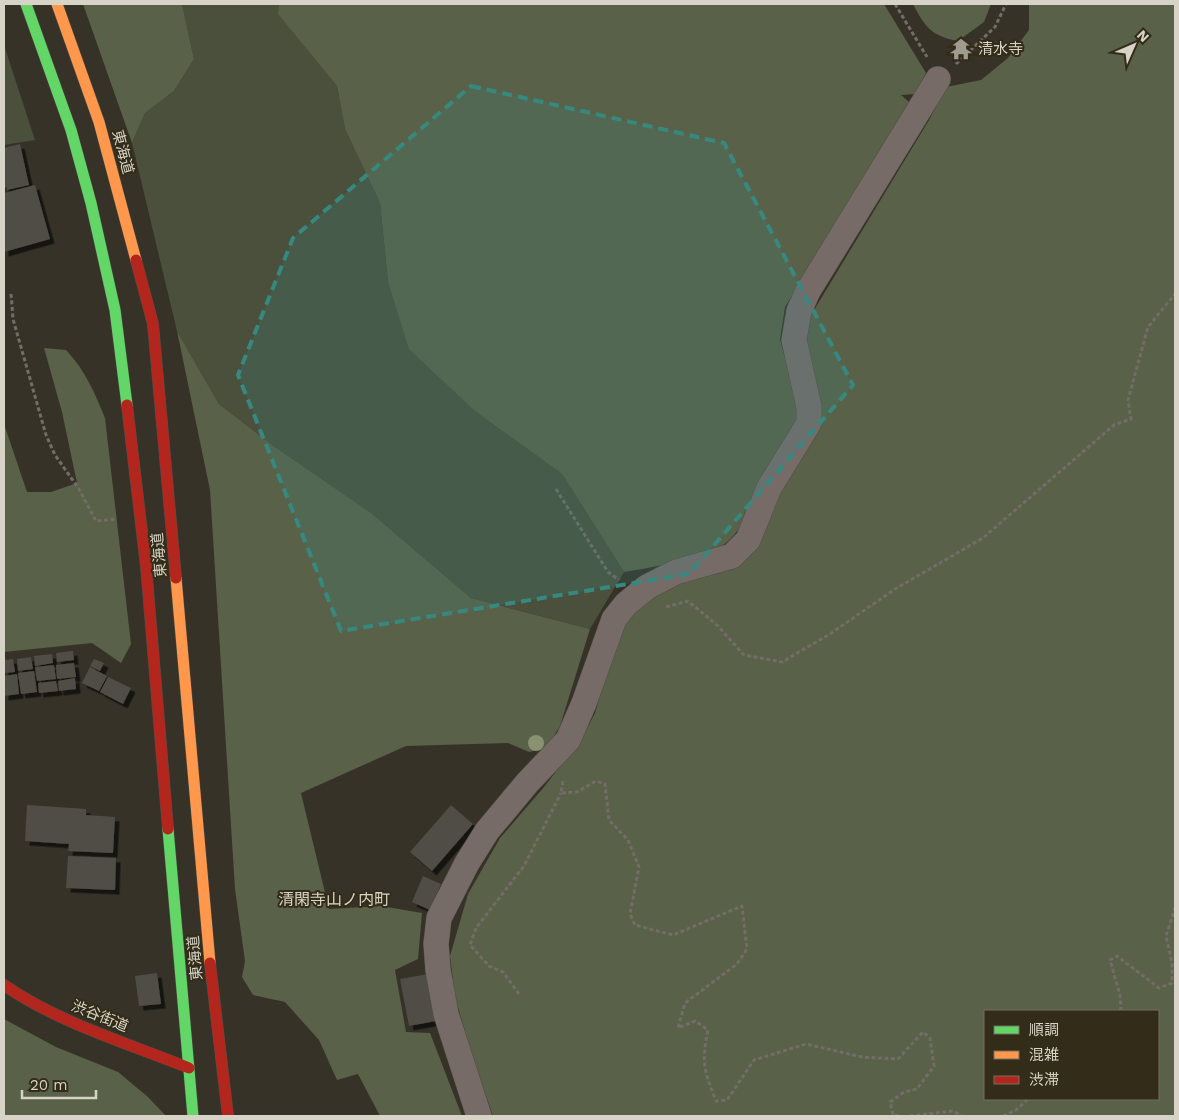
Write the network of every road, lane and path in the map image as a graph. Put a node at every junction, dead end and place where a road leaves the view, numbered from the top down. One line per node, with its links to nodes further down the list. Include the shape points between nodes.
1 (26, 4): 17 (main road, 東海道, via 70,130 91,203 115,310 146,566)
2 (57, 4): 20 (main road, 東海道, via 99,122 153,324 211,974)
3 (895, 4): 5 (path)
4 (1006, 4): 5 (path, via 988,36)
5 (938, 79): 10 (street, via 808,291 799,311 794,340 809,407 809,423 769,488 748,540 732,556 676,572)
6 (10, 294): 9 (path, via 13,319 55,455 96,521)
7 (1175, 294): 10 (path, via 1148,327 1128,400 1131,419 1114,426 983,538 895,589 830,634 782,662 744,655 717,625 688,601 660,609)
8 (556, 489): 10 (path, via 608,572)
9 (124, 518)
10 (636, 594): 21 (street, via 614,619 568,740 487,831 467,862 439,918 438,970 446,1014)
11 (563, 783): 12 (path)
12 (561, 793): 15 (path, via 524,866 476,928 470,945 489,966 503,972); 22 (path, via 577,792 596,781 605,784 609,820 628,840 639,867 630,914 635,925 673,936 742,906 747,949 737,964 686,1003 678,1028 695,1021 708,1030 702,1056 716,1101 727,1100 754,1060 806,1044 862,1057 898,1059 923,1032 930,1038 934,1066 917,1088 890,1102 893,1115)
13 (1175, 908): 16 (path, via 1166,936 1172,963 1172,983 1159,988 1117,956 1110,960)
14 (4, 985): 17 (main road, 渋谷街道, via 26,1000 65,1018)
15 (518, 994)
16 (1121, 1010)
17 (189, 1068): 19 (main road, 東海道)
18 (1027, 1100): 25 (path)
19 (193, 1116)
20 (228, 1116)
21 (479, 1116)
22 (900, 1116)
23 (910, 1116): 24 (path, via 954,1111)
24 (962, 1116)
25 (1003, 1116)

